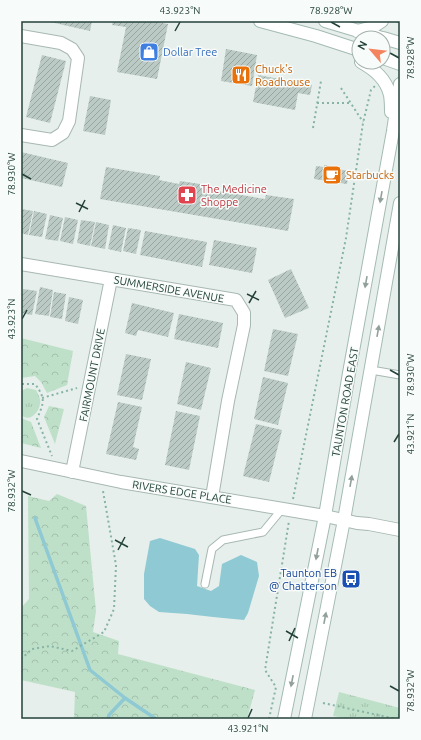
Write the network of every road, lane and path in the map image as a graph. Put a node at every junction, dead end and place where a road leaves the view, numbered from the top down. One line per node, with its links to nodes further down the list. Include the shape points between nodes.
1 (260, 21): 9 (main road)
2 (325, 21): 6 (main road)
3 (382, 21): 7 (main road)
4 (397, 21): 5 (path)
5 (400, 25)
6 (354, 30)
7 (361, 30)
8 (21, 36): 22 (main road, via 61,43 72,49 78,58 69,121 64,133 52,140)
9 (316, 36): 10 (main road); 11 (main road)
10 (351, 47)
11 (351, 56)
12 (374, 70): 13 (main road)
13 (383, 78): 19 (path, via 371,90); 21 (main road, via 390,96)
14 (321, 81): 17 (path)
15 (400, 84): 21 (main road, TAUNTON ROAD EAST)
16 (341, 88): 18 (path)
17 (317, 103): 18 (path); 20 (path)
18 (351, 103): 19 (path)
19 (363, 123): 37 (path, via 346,238)
20 (313, 128)
21 (393, 131): 38 (main road, TAUNTON ROAD EAST, one-way to 38)
22 (21, 135)
23 (400, 203): 24 (main road, TAUNTON ROAD EAST)
24 (397, 237): 27 (main road, TAUNTON ROAD EAST, one-way to 24)
25 (21, 264): 26 (main road, SUMMERSIDE AVENUE)
26 (111, 279): 30 (main road, FAIRMOUNT DRIVE); 36 (main road, SUMMERSIDE AVENUE, via 236,300 244,313 244,325)
27 (371, 370): 28 (lane); 39 (main road, TAUNTON ROAD EAST, one-way to 27)
28 (400, 375)
29 (22, 384): 31 (path, via 35,384 42,393)
30 (90, 384): 31 (path); 34 (main road, FAIRMOUNT DRIVE)
31 (42, 398): 33 (path, via 37,419)
32 (21, 461): 33 (main road, RIVERS EDGE PLACE)
33 (57, 468): 34 (main road, RIVERS EDGE PLACE)
34 (72, 472): 35 (main road, RIVERS EDGE PLACE)
35 (101, 478): 36 (main road, RIVERS EDGE PLACE); 42 (path, via 116,565 114,609 104,632 72,651 50,646 32,649)
36 (212, 497): 37 (main road, RIVERS EDGE PLACE)
37 (287, 509): 38 (main road, RIVERS EDGE PLACE); 41 (lane, via 263,532 223,540 212,549); 44 (path, via 264,670 276,687)
38 (325, 516): 39 (main road, RIVERS EDGE PLACE); 45 (main road, TAUNTON ROAD EAST, one-way to 45)
39 (344, 520): 40 (main road, RIVERS EDGE PLACE); 46 (main road, TAUNTON ROAD EAST, one-way to 39)
40 (400, 530)
41 (205, 584)
42 (21, 659)
43 (323, 703): 47 (path)
44 (269, 719)
45 (284, 719)
46 (305, 719)
47 (396, 719)

